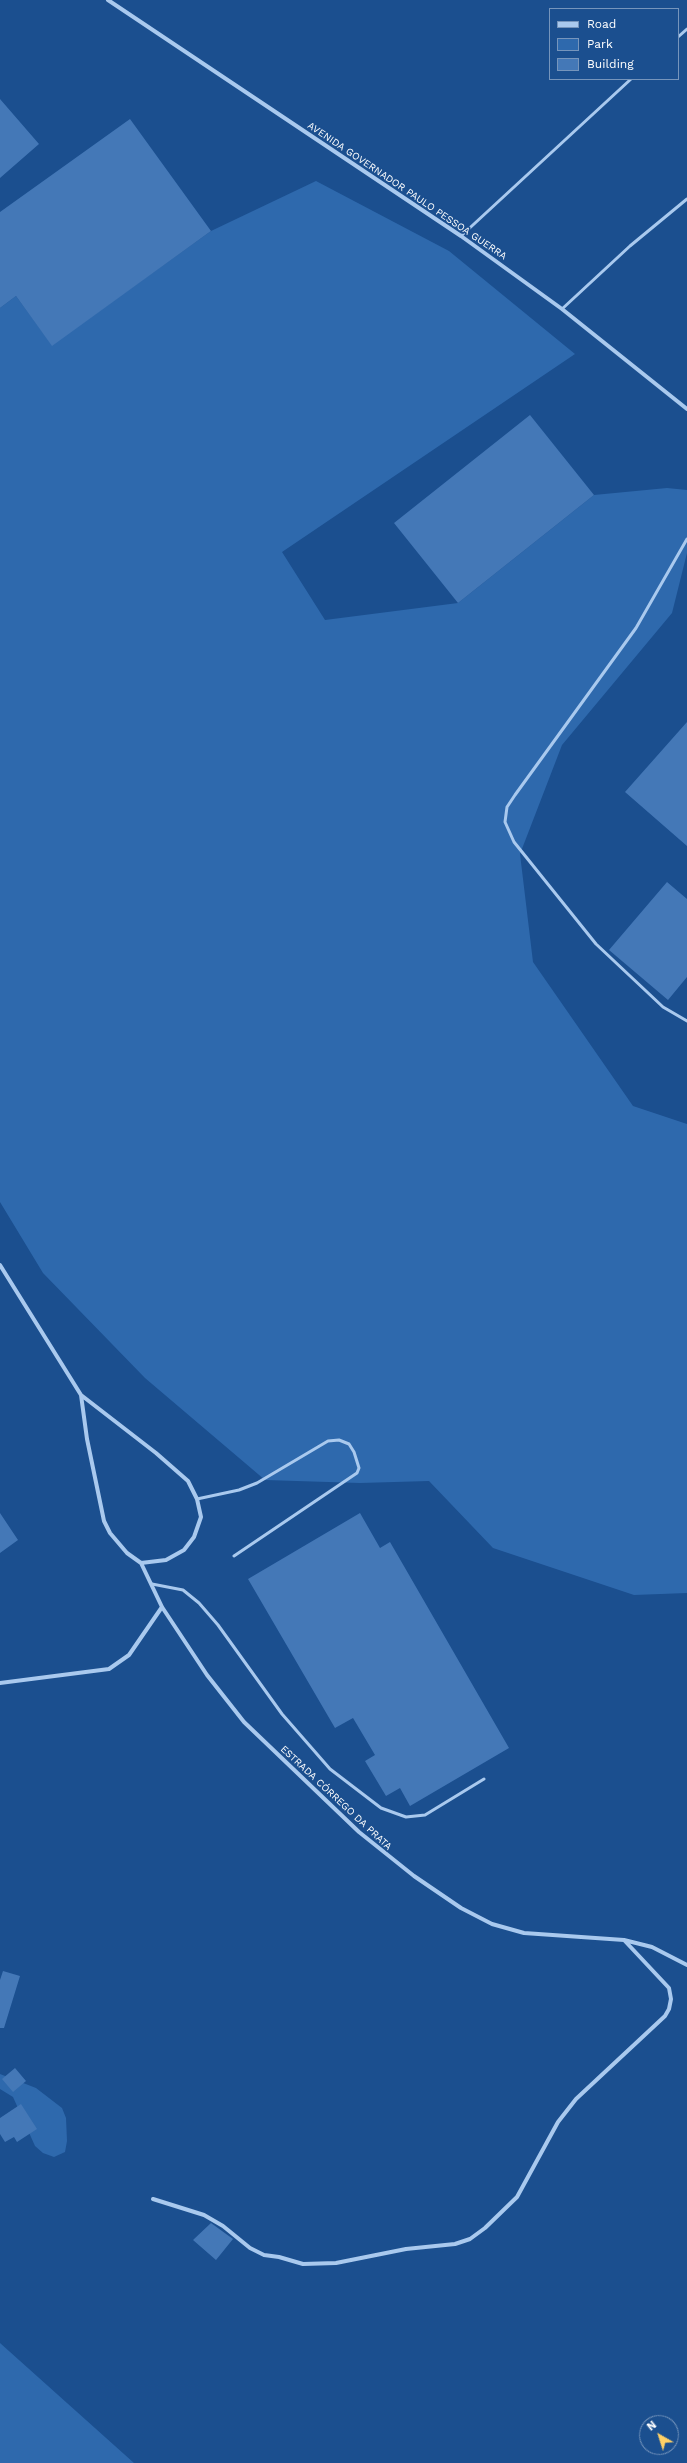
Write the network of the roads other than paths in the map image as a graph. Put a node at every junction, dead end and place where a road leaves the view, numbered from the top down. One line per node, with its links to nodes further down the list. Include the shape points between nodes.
1 (108, 0): 6 (street, AVENIDA GOVERNADOR PAULO PESSOA GUERRA)
2 (687, 28): 3 (lane)
3 (679, 36)
4 (630, 80): 6 (lane)
5 (687, 199): 7 (lane, via 630,246)
6 (461, 236): 7 (street, AVENIDA GOVERNADOR PAULO PESSOA GUERRA)
7 (562, 309): 8 (street, AVENIDA GOVERNADOR PAULO PESSOA GUERRA)
8 (687, 409)
9 (687, 539): 10 (lane, via 636,628 514,795 507,807 505,822 514,842 596,944 663,1007)
10 (687, 1021)
11 (0, 1265): 12 (street)
12 (81, 1395): 13 (street, via 188,1481); 15 (street, via 104,1521 116,1542)
13 (197, 1499): 14 (lane, via 239,1490 257,1483 328,1441 339,1440 349,1444 359,1468 357,1473); 15 (street, via 201,1518 194,1537 184,1550 166,1560)
14 (234, 1556)
15 (141, 1563): 16 (street, ESTRADA CÓRREGO DA PRATA)
16 (152, 1584): 17 (street, ESTRADA CÓRREGO DA PRATA); 19 (lane, via 183,1590 199,1603 218,1624 282,1714 330,1769 381,1808 406,1818 425,1815)
17 (162, 1607): 18 (street, via 128,1655 109,1670); 20 (street, ESTRADA CÓRREGO DA PRATA, via 207,1675 244,1722 359,1832 414,1876 461,1908 492,1924 524,1933)
18 (0, 1683)
19 (484, 1779)
20 (624, 1940): 21 (street, ESTRADA CÓRREGO DA PRATA, via 652,1947); 22 (street, via 668,1988 671,1998 670,2009 576,2099 558,2122 517,2197 470,2239 455,2244 406,2249 336,2263 303,2264 264,2255 250,2248 204,2214)
21 (687, 1965)
22 (152, 2199)

